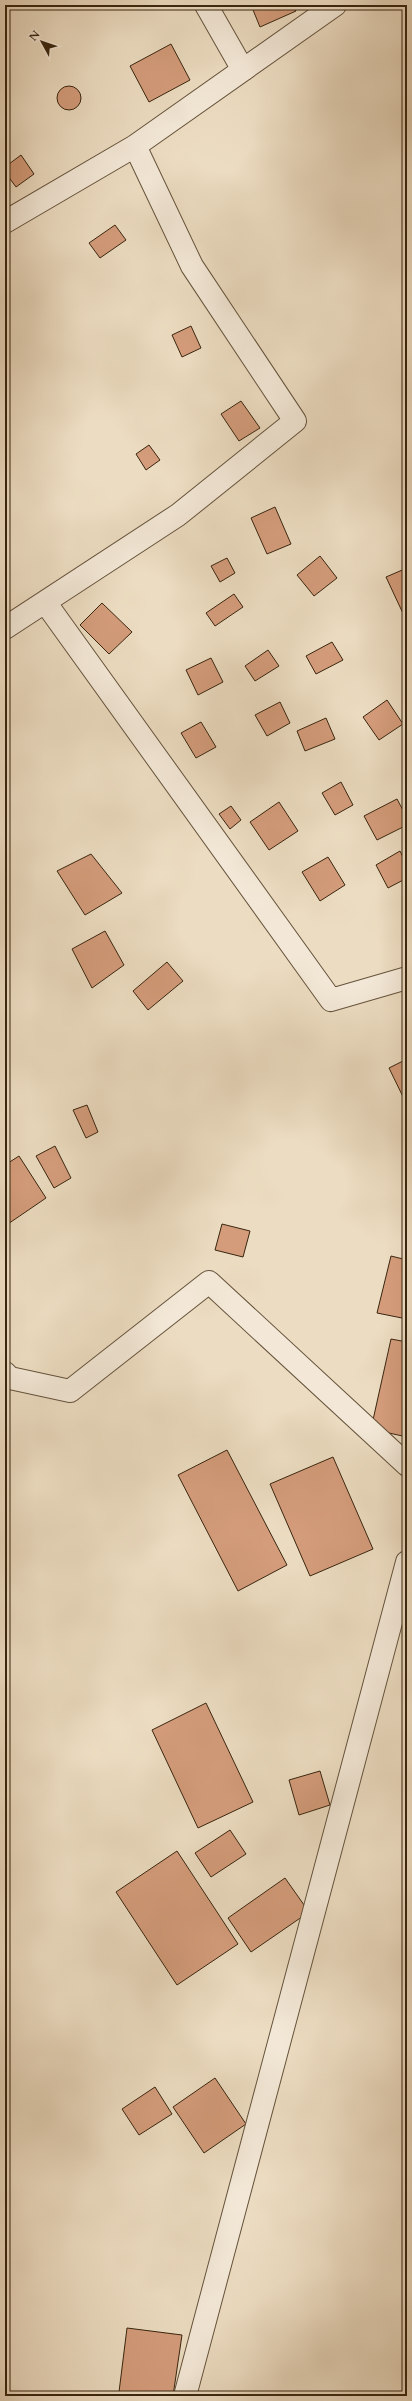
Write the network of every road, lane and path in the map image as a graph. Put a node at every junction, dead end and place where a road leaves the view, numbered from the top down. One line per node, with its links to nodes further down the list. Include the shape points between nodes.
1 (206, 5): 3 (street)
2 (335, 5): 3 (street)
3 (244, 70): 4 (street)
4 (135, 146): 5 (street); 6 (street, via 192,266 295,421 178,516)
5 (5, 222)
6 (45, 602): 7 (street); 8 (street, via 331,1000)
7 (5, 628)
8 (407, 978)
9 (5, 1373): 10 (street, via 10,1378 70,1391 209,1282)
10 (407, 1465)
11 (407, 1562): 12 (street)
12 (185, 2396)

